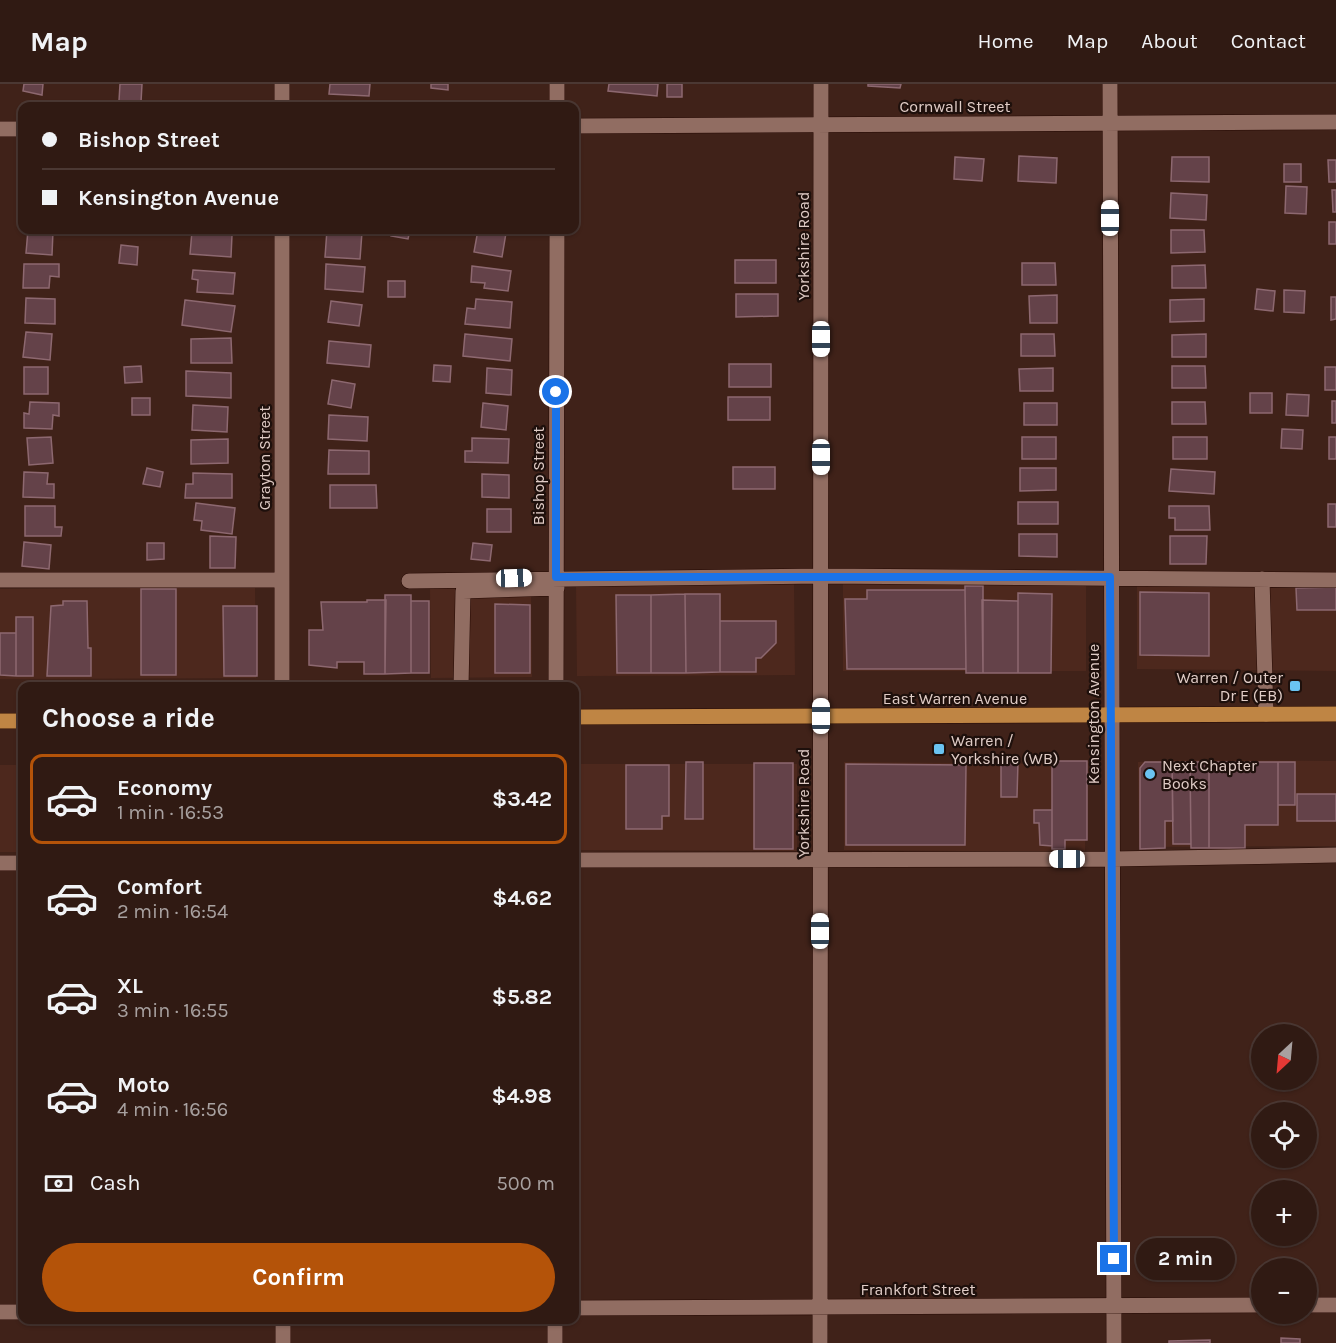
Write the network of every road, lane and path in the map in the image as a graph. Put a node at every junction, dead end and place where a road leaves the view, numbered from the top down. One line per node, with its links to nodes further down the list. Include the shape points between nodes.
1 (282, 84): 5 (street)
2 (557, 84): 6 (street)
3 (821, 84): 9 (street, Yorkshire Road)
4 (1110, 84): 8 (street, Kensington Avenue)
5 (282, 102)
6 (557, 102)
7 (1336, 122): 8 (street, Cornwall Street)
8 (1110, 123): 9 (street, Cornwall Street); 16 (street, Kensington Avenue)
9 (821, 125): 10 (street, Cornwall Street); 15 (street, Yorkshire Road)
10 (579, 126)
11 (0, 129): 12 (street)
12 (18, 129)
13 (282, 234): 19 (street, Grayton Street)
14 (557, 234): 22 (street, Bishop Street)
15 (821, 576): 16 (street); 22 (street); 29 (street, Yorkshire Road)
16 (1110, 577): 17 (street); 28 (street, Kensington Avenue)
17 (1262, 579): 20 (street); 26 (street)
18 (0, 580): 19 (street)
19 (282, 580): 23 (street, Grayton Street)
20 (1336, 580)
21 (409, 581): 22 (street)
22 (556, 583): 24 (street, via 463,591); 25 (street, Bishop Street)
23 (282, 682)
24 (461, 682)
25 (556, 682)
26 (1266, 714): 27 (main road, East Warren Avenue); 28 (main road, East Warren Avenue)
27 (1336, 714)
28 (1111, 715): 29 (main road, East Warren Avenue); 34 (street, Kensington Avenue)
29 (821, 716): 30 (main road, East Warren Avenue); 36 (street, Yorkshire Road)
30 (579, 717)
31 (0, 721): 32 (main road)
32 (18, 721)
33 (1336, 855): 34 (street)
34 (1112, 859): 36 (street); 42 (street, Kensington Avenue)
35 (579, 860): 36 (street)
36 (820, 860): 43 (street, Yorkshire Road)
37 (0, 862): 38 (street)
38 (18, 862)
39 (1251, 1305): 42 (street, Frankfort Street)
40 (1317, 1305): 41 (street)
41 (1336, 1305)
42 (1114, 1306): 43 (street, Frankfort Street); 52 (street, Kensington Avenue)
43 (820, 1307): 44 (street, Frankfort Street); 51 (street, Yorkshire Road)
44 (579, 1308)
45 (0, 1312): 46 (street)
46 (18, 1312)
47 (283, 1324): 49 (street)
48 (555, 1324): 50 (street)
49 (283, 1343)
50 (555, 1343)
51 (820, 1343)
52 (1114, 1343)

